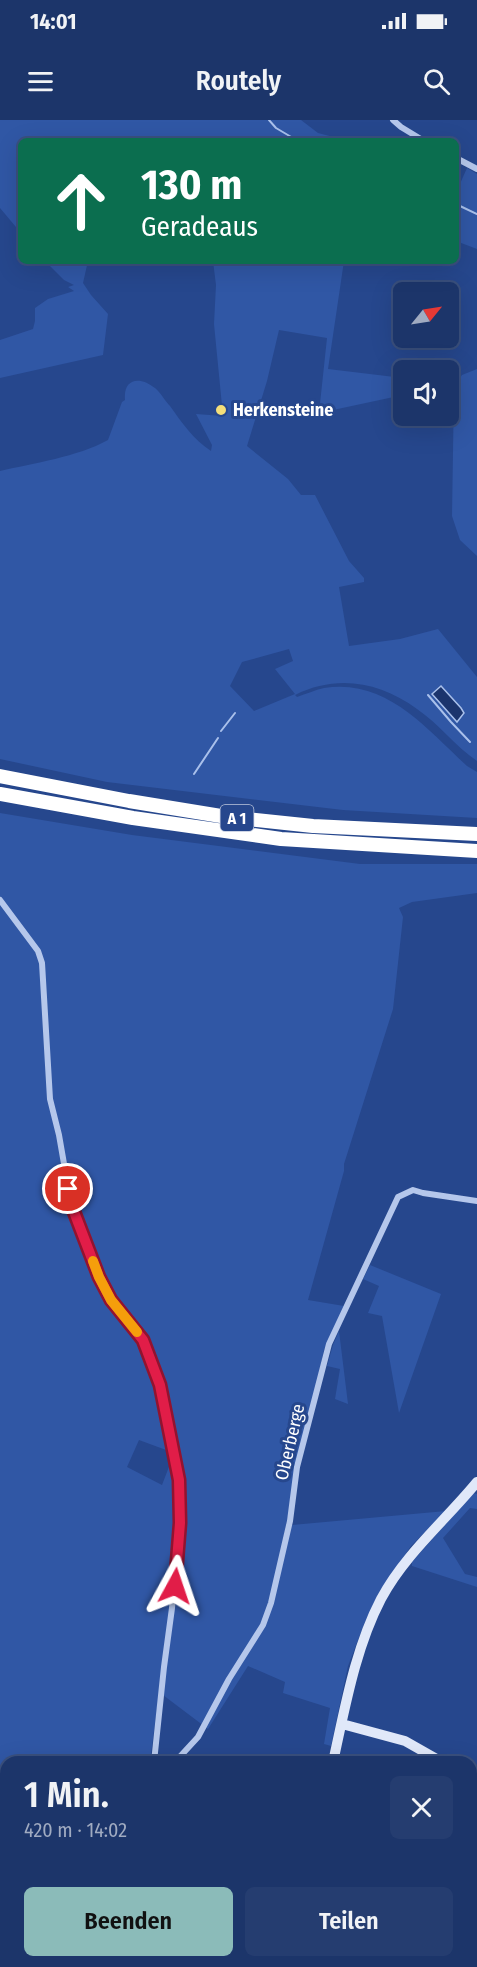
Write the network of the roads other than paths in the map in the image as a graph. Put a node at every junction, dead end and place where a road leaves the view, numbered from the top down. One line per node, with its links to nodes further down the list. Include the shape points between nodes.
1 (393, 120): 2 (street)
2 (419, 138)
3 (459, 160): 4 (street)
4 (477, 169)
5 (0, 776): 7 (highway, A 1, via 227,817 313,826)
6 (0, 794): 8 (highway, A 1, via 281,839)
7 (477, 834)
8 (477, 851)
9 (0, 900): 13 (street, via 38,951 42,963 50,1099 71,1204 111,1300 143,1340 160,1385 179,1480 180,1523)
10 (477, 1201): 14 (street, Oberberge, via 413,1190 398,1197 329,1344 297,1467 288,1531 263,1625 198,1737)
11 (477, 1482): 12 (street, via 415,1550 382,1598 355,1667)
12 (342, 1724): 15 (street); 16 (street, via 405,1741)
13 (155, 1756)
14 (181, 1756)
15 (334, 1756)
16 (433, 1756)

